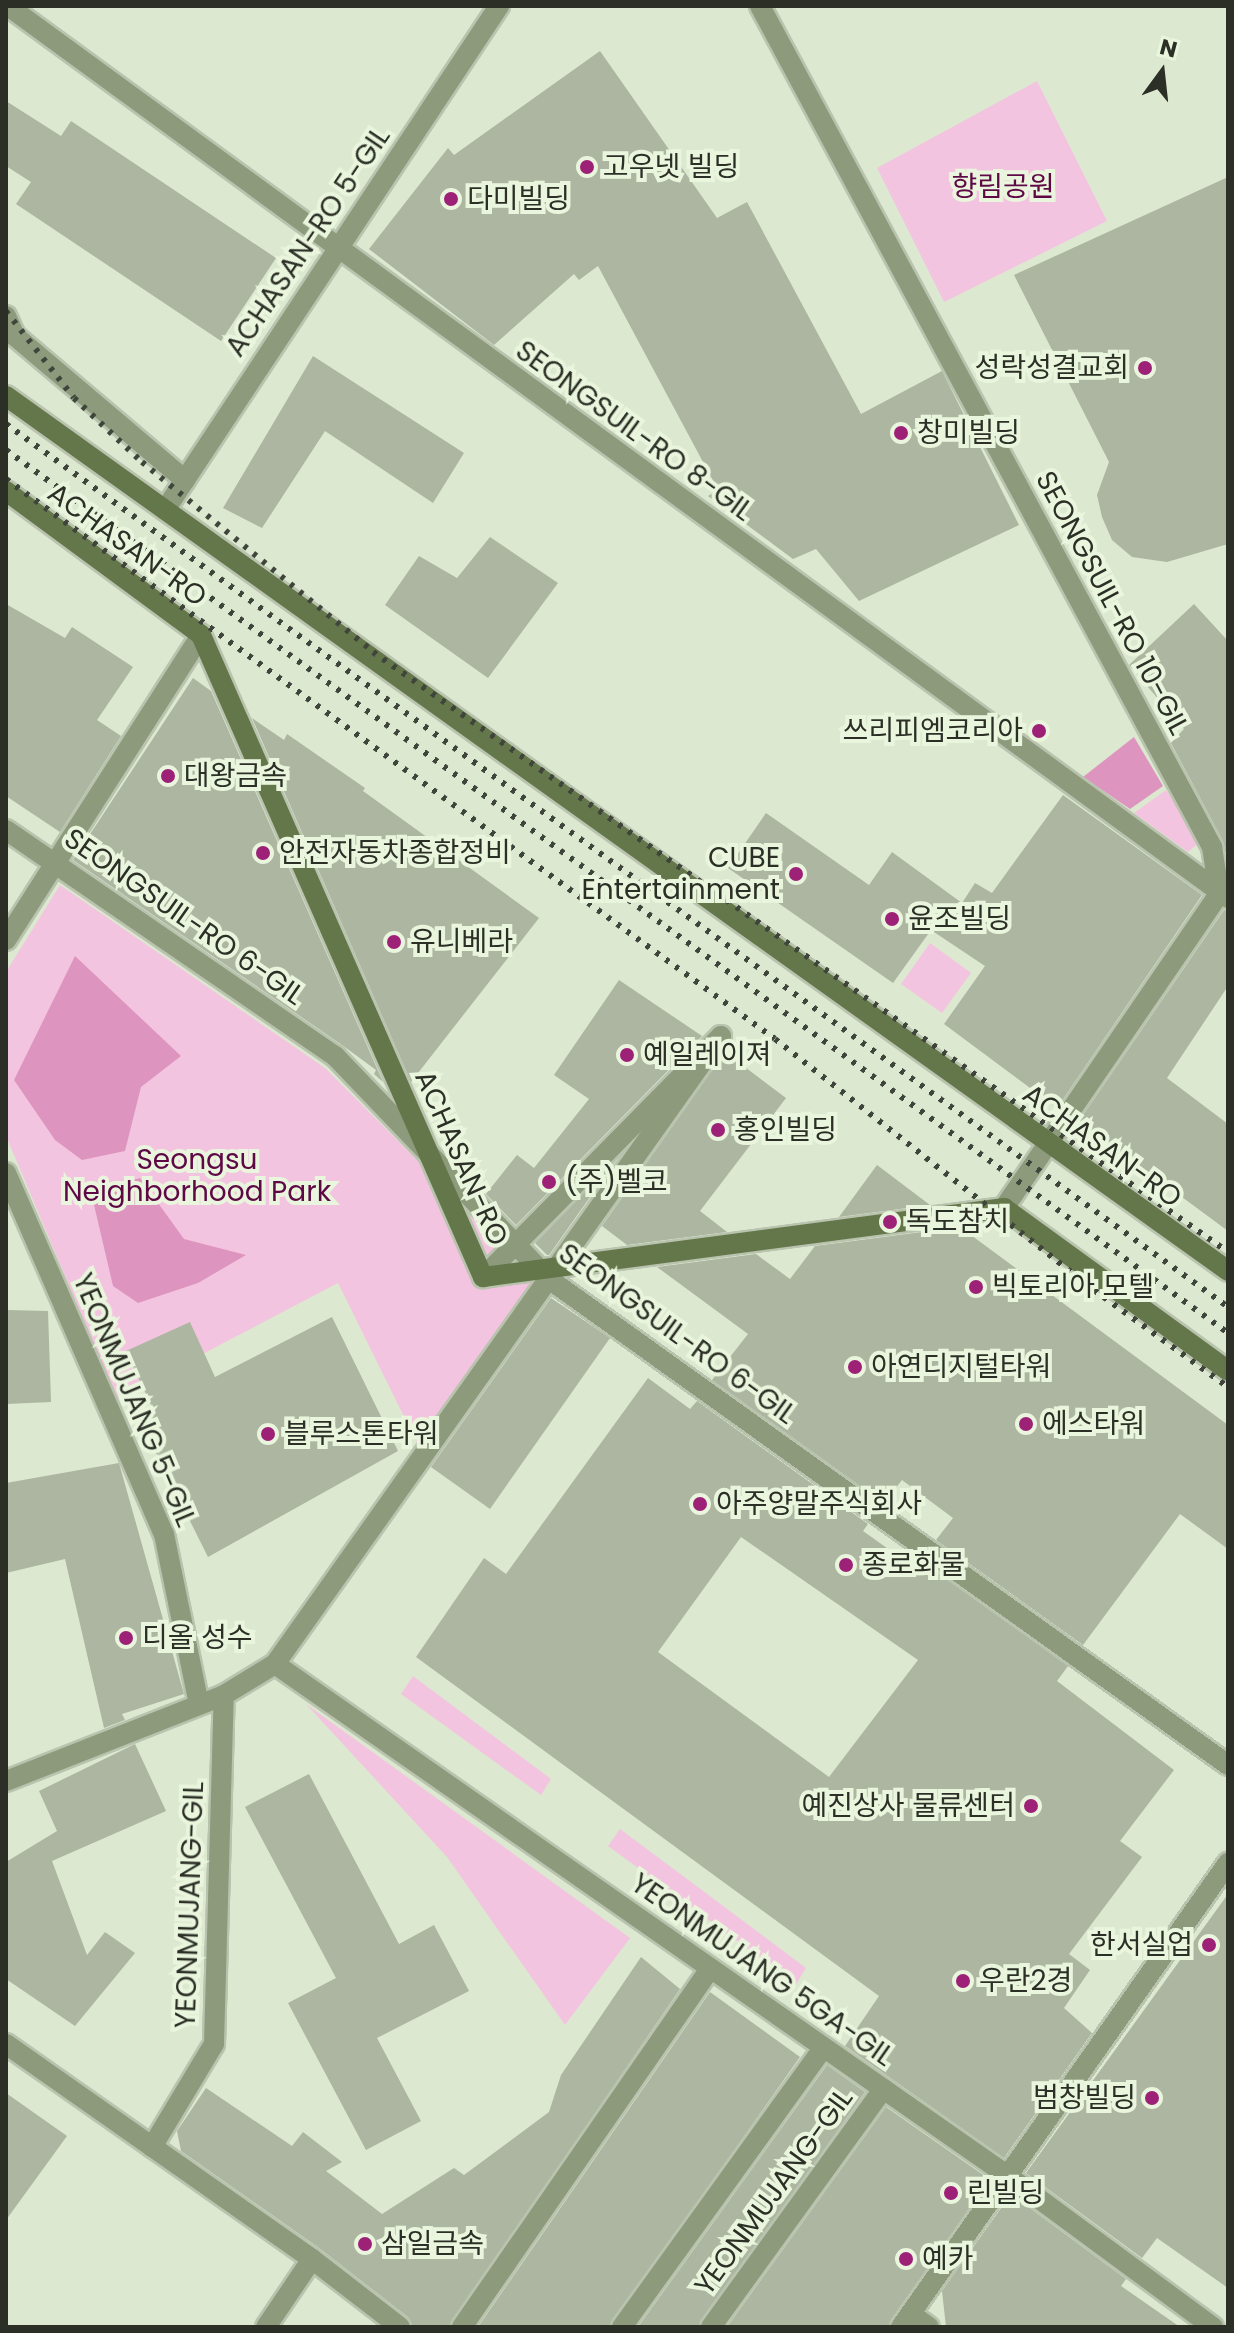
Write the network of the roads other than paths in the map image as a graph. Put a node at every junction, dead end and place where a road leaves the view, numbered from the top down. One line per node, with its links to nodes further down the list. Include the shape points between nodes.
1 (8, 6): 4 (street, SEONGSUIL-RO 8-GIL)
2 (499, 6): 4 (street, ACHASAN-RO 5-GIL)
3 (760, 6): 13 (street, SEONGSUIL-RO 10-GIL, via 1212,847)
4 (337, 249): 7 (street, ACHASAN-RO 5-GIL); 13 (street, SEONGSUIL-RO 8-GIL)
5 (6, 316): 7 (street, via 15,336)
6 (6, 396): 9 (main road, ACHASAN-RO)
7 (185, 480): 9 (street, ACHASAN-RO 5-GIL)
8 (6, 491): 10 (main road, ACHASAN-RO)
9 (165, 510): 15 (main road, ACHASAN-RO)
10 (201, 635): 12 (street); 19 (main road, ACHASAN-RO)
11 (6, 830): 12 (street, SEONGSUIL-RO 6-GIL)
12 (56, 862): 14 (street); 20 (street, SEONGSUIL-RO 6-GIL, via 335,1056)
13 (1225, 890): 15 (street)
14 (6, 940)
15 (1049, 1142): 17 (street); 18 (main road, ACHASAN-RO)
16 (6, 1173): 24 (street, YEONMUJANG 5-GIL, via 164,1534)
17 (1004, 1208): 19 (main road, ACHASAN-RO); 21 (main road)
18 (1228, 1271)
19 (483, 1277): 20 (street, via 721,1036)
20 (549, 1279): 22 (street); 25 (street, SEONGSUIL-RO 6-GIL)
21 (1228, 1371)
22 (275, 1664): 23 (street); 28 (street, YEONMUJANG 5GA-GIL)
23 (224, 1695): 24 (street); 32 (street, YEONMUJANG-GIL, via 214,2044)
24 (199, 1704): 26 (street)
25 (1228, 1765)
26 (6, 1781)
27 (1228, 1863): 33 (street)
28 (710, 1969): 30 (street, YEONMUJANG 5GA-GIL); 38 (street)
29 (6, 2044): 32 (street)
30 (823, 2048): 31 (street, YEONMUJANG 5GA-GIL); 39 (street, YEONMUJANG-GIL)
31 (883, 2089): 33 (street, YEONMUJANG 5GA-GIL); 40 (street, YEONMUJANG-GIL)
32 (152, 2147): 34 (street)
33 (1008, 2176): 35 (street); 42 (street, YEONMUJANG 5GA-GIL)
34 (312, 2259): 36 (street); 37 (street)
35 (906, 2320): 41 (street)
36 (266, 2327)
37 (400, 2327)
38 (462, 2327)
39 (622, 2327)
40 (711, 2327)
41 (929, 2327)
42 (1213, 2327)

